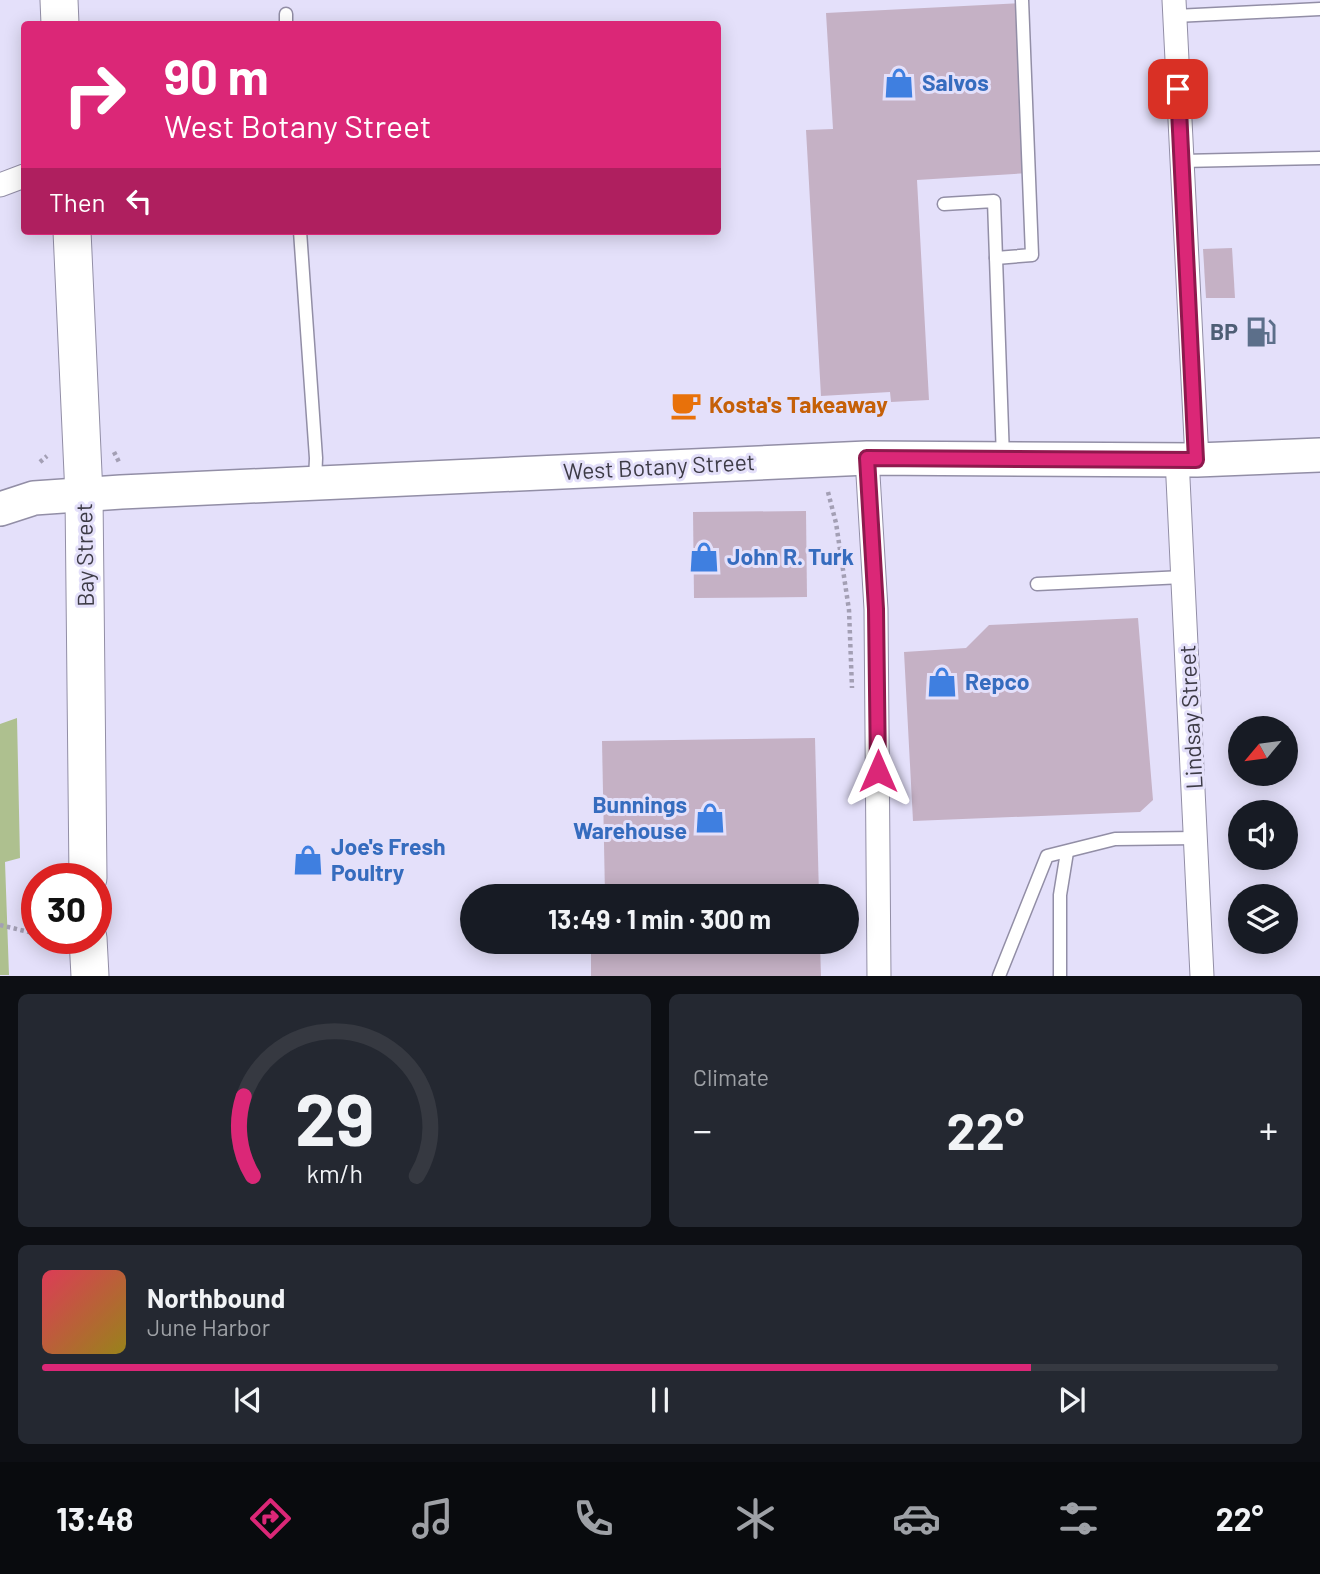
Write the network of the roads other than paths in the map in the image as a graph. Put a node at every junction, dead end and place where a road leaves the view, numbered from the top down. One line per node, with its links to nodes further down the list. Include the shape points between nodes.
1 (59, 0): 5 (main road)
2 (1022, 0): 13 (lane, via 1032,255)
3 (1175, 8): 4 (lane); 7 (street, Lindsay Street)
4 (1320, 9)
5 (60, 21)
6 (1320, 158): 7 (lane)
7 (1182, 161): 17 (street, Lindsay Street)
8 (21, 177): 9 (street)
9 (0, 185)
10 (944, 204): 13 (lane, via 994,201)
11 (72, 235): 19 (main road, Bay Street)
12 (300, 235): 18 (lane)
13 (996, 258): 16 (lane)
14 (1320, 455): 17 (main road, West Botany Street)
15 (867, 458): 16 (main road, West Botany Street); 18 (main road, West Botany Street); 28 (street, via 876,609)
16 (1003, 458): 17 (main road, West Botany Street)
17 (1187, 459): 21 (street, Lindsay Street)
18 (315, 482): 19 (main road, West Botany Street)
19 (84, 495): 20 (main road, West Botany Street, via 34,498); 25 (main road, Bay Street)
20 (0, 509)
21 (1183, 577): 22 (lane); 23 (street, Lindsay Street)
22 (1037, 584)
23 (1197, 838): 24 (lane, via 1115,839); 31 (street, Lindsay Street)
24 (1067, 852): 29 (lane, via 1047,856); 30 (lane, via 1060,895)
25 (88, 863)
26 (89, 954): 27 (main road)
27 (90, 975)
28 (879, 975)
29 (999, 975)
30 (1060, 975)
31 (1202, 975)

